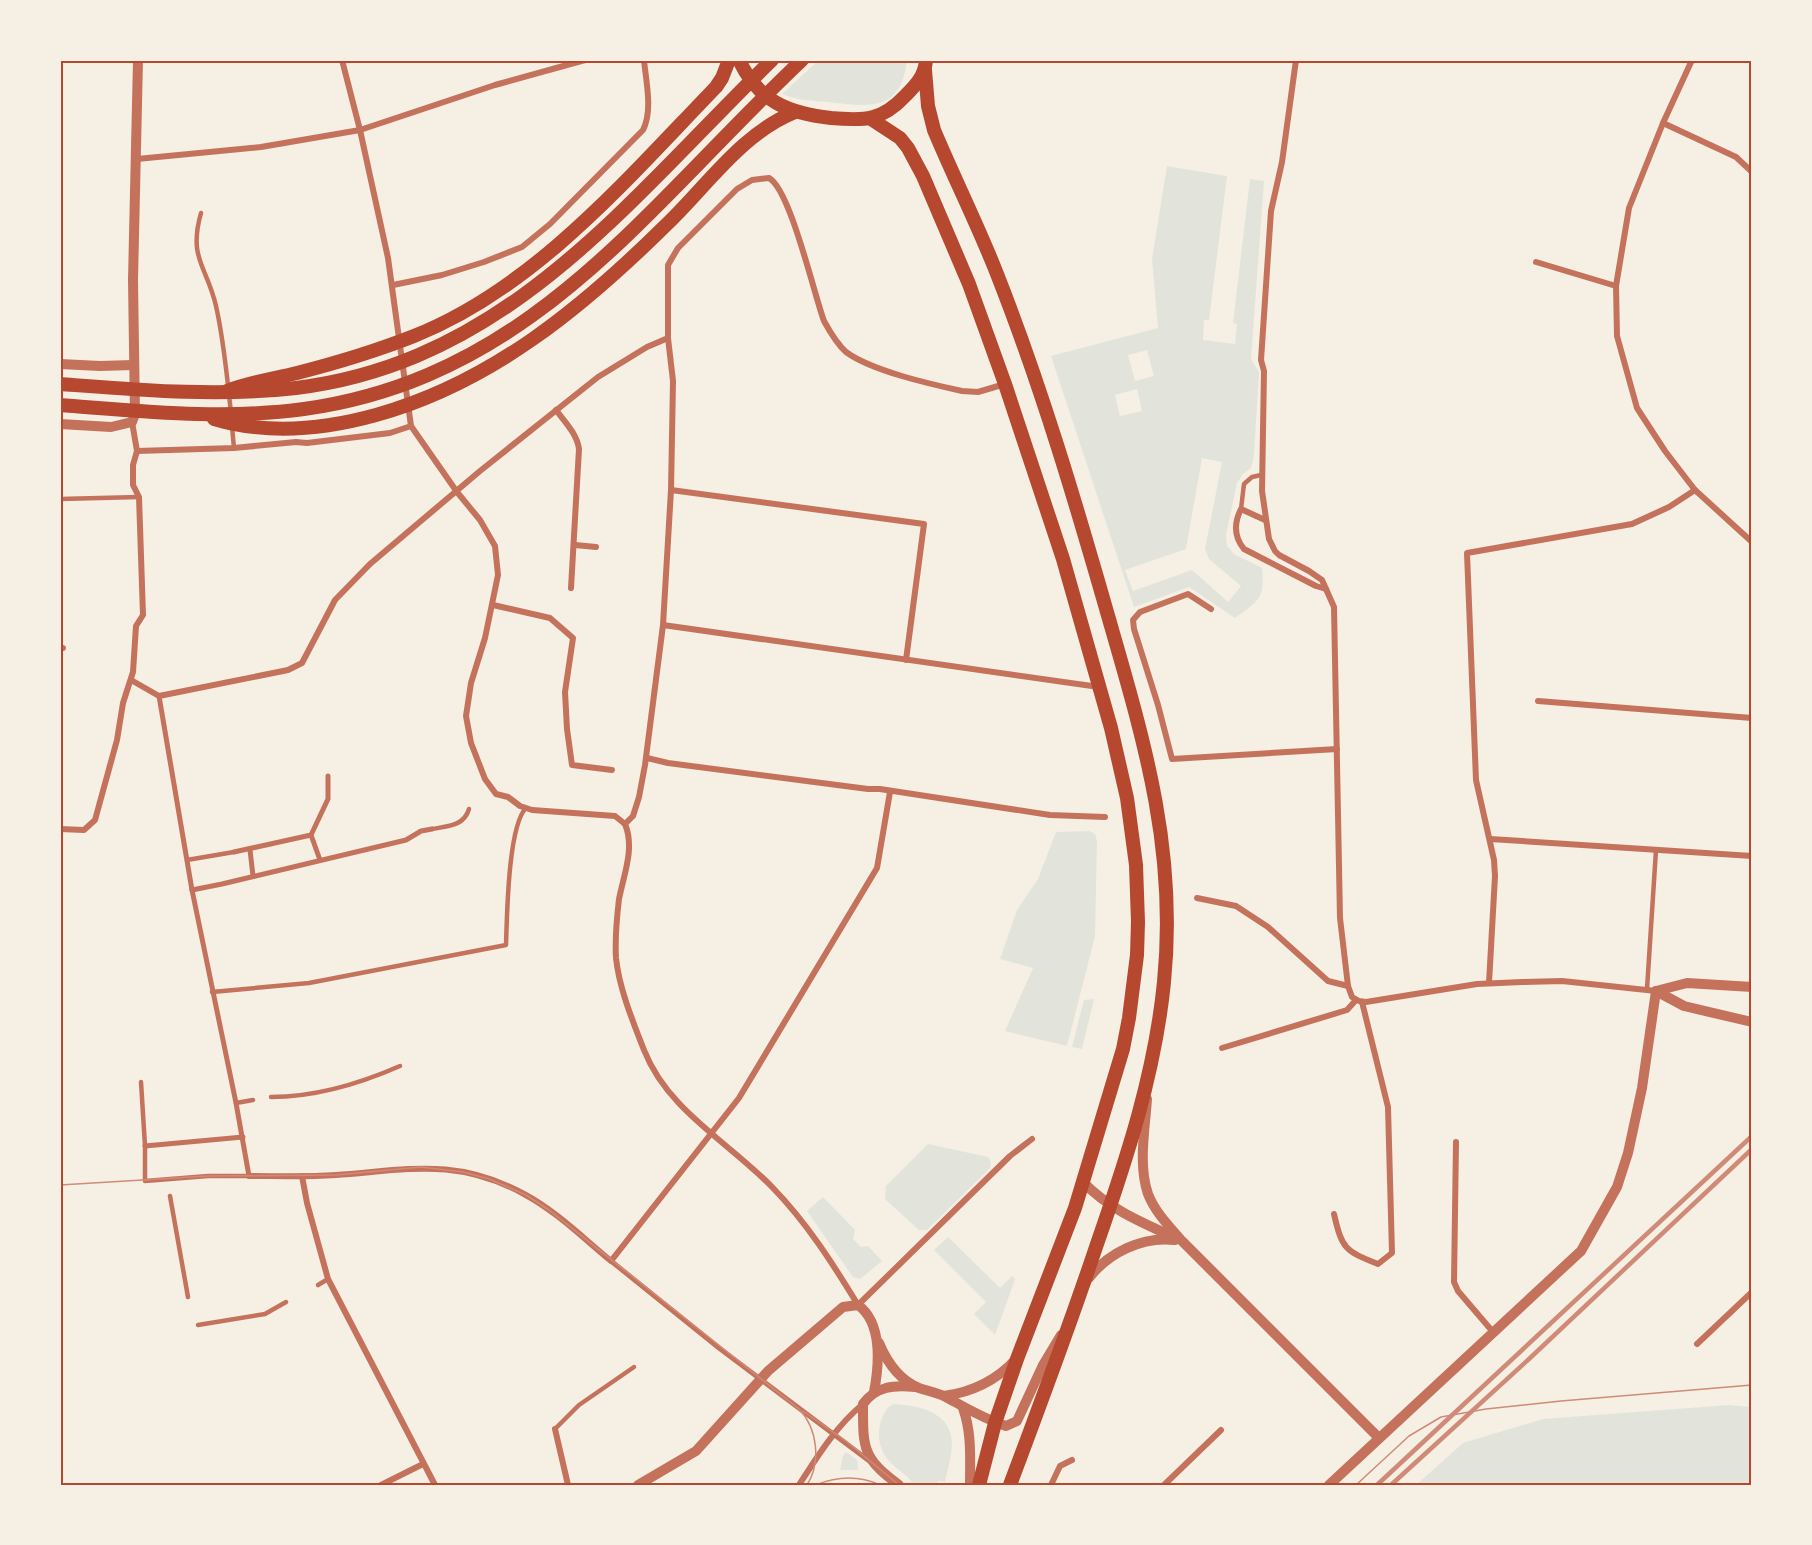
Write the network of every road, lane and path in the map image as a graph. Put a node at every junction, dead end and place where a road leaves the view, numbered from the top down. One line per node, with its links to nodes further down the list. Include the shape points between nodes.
1 (138, 60): 16 (street)
2 (342, 60): 15 (street)
3 (585, 60): 15 (street)
4 (644, 60): 20 (street, via 647,119 639,136 550,224 522,247 484,262)
5 (729, 60): 27 (main road, via 716,87 647,158 556,245 495,293 431,329)
6 (739, 60): 12 (main road, via 759,89)
7 (772, 60): 27 (main road, via 591,241 504,310 429,351 380,370 296,388)
8 (802, 60): 30 (main road, via 602,260 541,311 496,340 426,376 352,399 280,411)
9 (1296, 60): 36 (street, via 1271,211 1261,360)
10 (1692, 60): 14 (street)
11 (926, 65): 13 (main road, via 902,100); 89 (main road, via 934,130 999,279 1053,433 1152,778 1167,907 1164,980)
12 (795, 112): 13 (main road); 30 (main road, via 747,142 668,224 553,326 499,362 449,388 392,411 349,422 294,429 238,425)
13 (872, 119): 26 (main road, via 900,138 923,176 969,284)
14 (1663, 123): 17 (street, via 1736,157); 21 (street, via 1629,208)
15 (360, 130): 16 (street, via 261,147); 20 (street)
16 (137, 159): 24 (street)
17 (1752, 172)
18 (201, 213): 34 (lane, via 196,231 197,254 216,307)
19 (1536, 262): 21 (street)
20 (393, 285): 33 (street)
21 (1616, 286): 38 (street, via 1617,336 1637,408)
22 (668, 338): 26 (street, via 667,276 671,259 738,189 752,180 769,178 786,203 824,321 846,351 871,366 962,391 978,392); 29 (street, via 605,372); 37 (street, via 673,381)
23 (60, 364): 24 (street)
24 (133, 365): 31 (street)
25 (60, 384): 27 (main road)
26 (1005, 384): 54 (main road, via 1060,547)
27 (222, 393)
28 (60, 405): 30 (main road)
29 (556, 410): 39 (street); 45 (street, via 578,441)
30 (196, 414)
31 (132, 422): 32 (street, via 111,427); 35 (street)
32 (60, 424)
33 (411, 426): 34 (street, via 390,433); 39 (street)
34 (234, 448): 35 (street)
35 (137, 451): 40 (street, via 133,485)
36 (1262, 475): 42 (lane, via 1244,484); 43 (street)
37 (671, 490): 51 (street); 52 (street, via 924,524)
38 (1695, 490): 44 (street); 70 (street, via 1632,524 1471,551 1466,555 1476,780)
39 (457, 492): 49 (street, via 495,546 498,575); 55 (street, via 344,589 302,663)
40 (139, 497): 41 (lane); 53 (street, via 143,615 136,626)
41 (60, 499)
42 (1241, 508): 43 (street); 48 (street, via 1236,530 1244,549)
43 (1266, 520): 48 (street, via 1269,539 1279,555 1309,570 1322,580)
44 (1752, 542)
45 (575, 545): 46 (street); 47 (street)
46 (596, 547)
47 (571, 588)
48 (1326, 589): 58 (street, via 1334,607)
49 (493, 605): 60 (street, via 550,618 573,638 565,692 572,765); 63 (street, via 466,716 471,743 485,779 496,794)
50 (1211, 609): 58 (street, via 1188,594 1140,612 1133,620 1172,759)
51 (663, 625): 52 (street); 59 (street)
52 (906, 660): 54 (street)
53 (131, 680): 55 (street); 68 (street, via 95,820 84,830)
54 (1100, 687): 101 (main road, via 1128,798 1136,865 1137,955 1129,1018)
55 (159, 696): 75 (street)
56 (1538, 701): 57 (street)
57 (1752, 718)
58 (1337, 749): 81 (street, via 1340,918)
59 (647, 758): 62 (street); 66 (street, via 633,816)
60 (612, 770)
61 (328, 776): 69 (street, via 328,799)
62 (890, 792): 65 (street, via 1050,815); 94 (street, via 878,868 739,1098)
63 (526, 808): 66 (street, via 615,816); 84 (lane, via 519,818 512,850 506,945 309,982)
64 (469, 809): 67 (lane, via 467,817 459,823)
65 (1105, 817)
66 (625, 824): 94 (street, via 629,853 619,902 616,958 628,1009 658,1078 681,1107)
67 (432, 829): 76 (street, via 406,840)
68 (60, 830)
69 (311, 835): 71 (street); 76 (street)
70 (1490, 839): 72 (street); 80 (street, via 1495,876)
71 (250, 850): 73 (street); 77 (street)
72 (1656, 850): 74 (street); 83 (lane)
73 (234, 852): 75 (lane)
74 (1752, 856)
75 (187, 860): 78 (street)
76 (320, 860): 77 (street)
77 (253, 876): 78 (street)
78 (192, 890): 84 (street)
79 (1197, 898): 81 (street, via 1236,906 1268,927 1328,981)
80 (1489, 983): 83 (street, via 1563,981); 85 (street)
81 (1348, 987): 85 (street)
82 (1752, 987): 83 (street, via 1687,983)
83 (1651, 990): 86 (street, via 1684,1006); 116 (street, via 1642,1088 1617,1187 1581,1251)
84 (212, 992): 93 (street)
85 (1359, 1001): 87 (street, via 1347,1010); 104 (street, via 1388,1107 1392,1253 1378,1264 1349,1251 1340,1241)
86 (1752, 1022)
87 (1222, 1048)
88 (400, 1066): 91 (lane, via 326,1091)
89 (1148, 1081): 103 (main road); 105 (street, via 1144,1180 1156,1209)
90 (141, 1082): 98 (lane)
91 (271, 1097)
92 (253, 1100): 93 (lane)
93 (236, 1102): 95 (street)
94 (712, 1133): 106 (street); 113 (street, via 793,1210 825,1251)
95 (243, 1137): 98 (street); 99 (street)
96 (1032, 1139): 113 (street)
97 (1456, 1142): 116 (street, via 1454,1282)
98 (145, 1146): 99 (lane, via 145,1181)
99 (249, 1176): 100 (street)
100 (302, 1176): 106 (street, via 406,1168 464,1172 526,1195); 107 (street)
101 (1083, 1182): 103 (street); 119 (main road)
102 (170, 1196): 111 (lane)
103 (1110, 1206): 105 (street); 109 (main road)
104 (1334, 1214)
105 (1181, 1240): 109 (street, via 1157,1240 1126,1248 1107,1258); 131 (street)
106 (611, 1261): 121 (street)
107 (328, 1280): 108 (lane); 133 (street)
108 (318, 1285)
109 (1083, 1285): 114 (main road)
110 (1752, 1292): 118 (street)
111 (188, 1297)
112 (286, 1302): 115 (lane, via 265,1314)
113 (858, 1305): 117 (street, via 870,1317); 121 (street, via 835,1312)
114 (1074, 1313): 127 (street, via 1043,1365 1017,1421 1006,1426); 143 (main road)
115 (198, 1325)
116 (1492, 1332): 131 (street)
117 (876, 1337): 122 (street, via 891,1366); 123 (street, via 878,1367)
118 (1697, 1344)
119 (1017, 1359): 124 (street, via 991,1380); 127 (main road)
120 (634, 1366): 128 (lane, via 579,1405)
121 (761, 1379): 130 (street); 138 (street, via 696,1451)
122 (916, 1387): 123 (street, via 896,1386); 124 (street)
123 (874, 1392): 125 (street)
124 (944, 1396): 126 (street)
125 (863, 1404): 130 (street); 134 (street, via 864,1443)
126 (963, 1408): 127 (street); 141 (street, via 970,1437)
127 (995, 1423): 142 (main road)
128 (555, 1429): 137 (street)
129 (1221, 1430): 145 (street)
130 (835, 1434): 134 (street); 139 (street)
131 (1379, 1438): 146 (street)
132 (1072, 1461): 144 (street, via 1060,1466)
133 (423, 1464): 135 (street); 136 (street)
134 (875, 1465): 140 (street)
135 (381, 1485)
136 (435, 1485)
137 (568, 1485)
138 (638, 1485)
139 (799, 1485)
140 (899, 1485)
141 (970, 1485)
142 (979, 1485)
143 (1010, 1485)
144 (1051, 1485)
145 (1164, 1485)
146 (1329, 1485)

